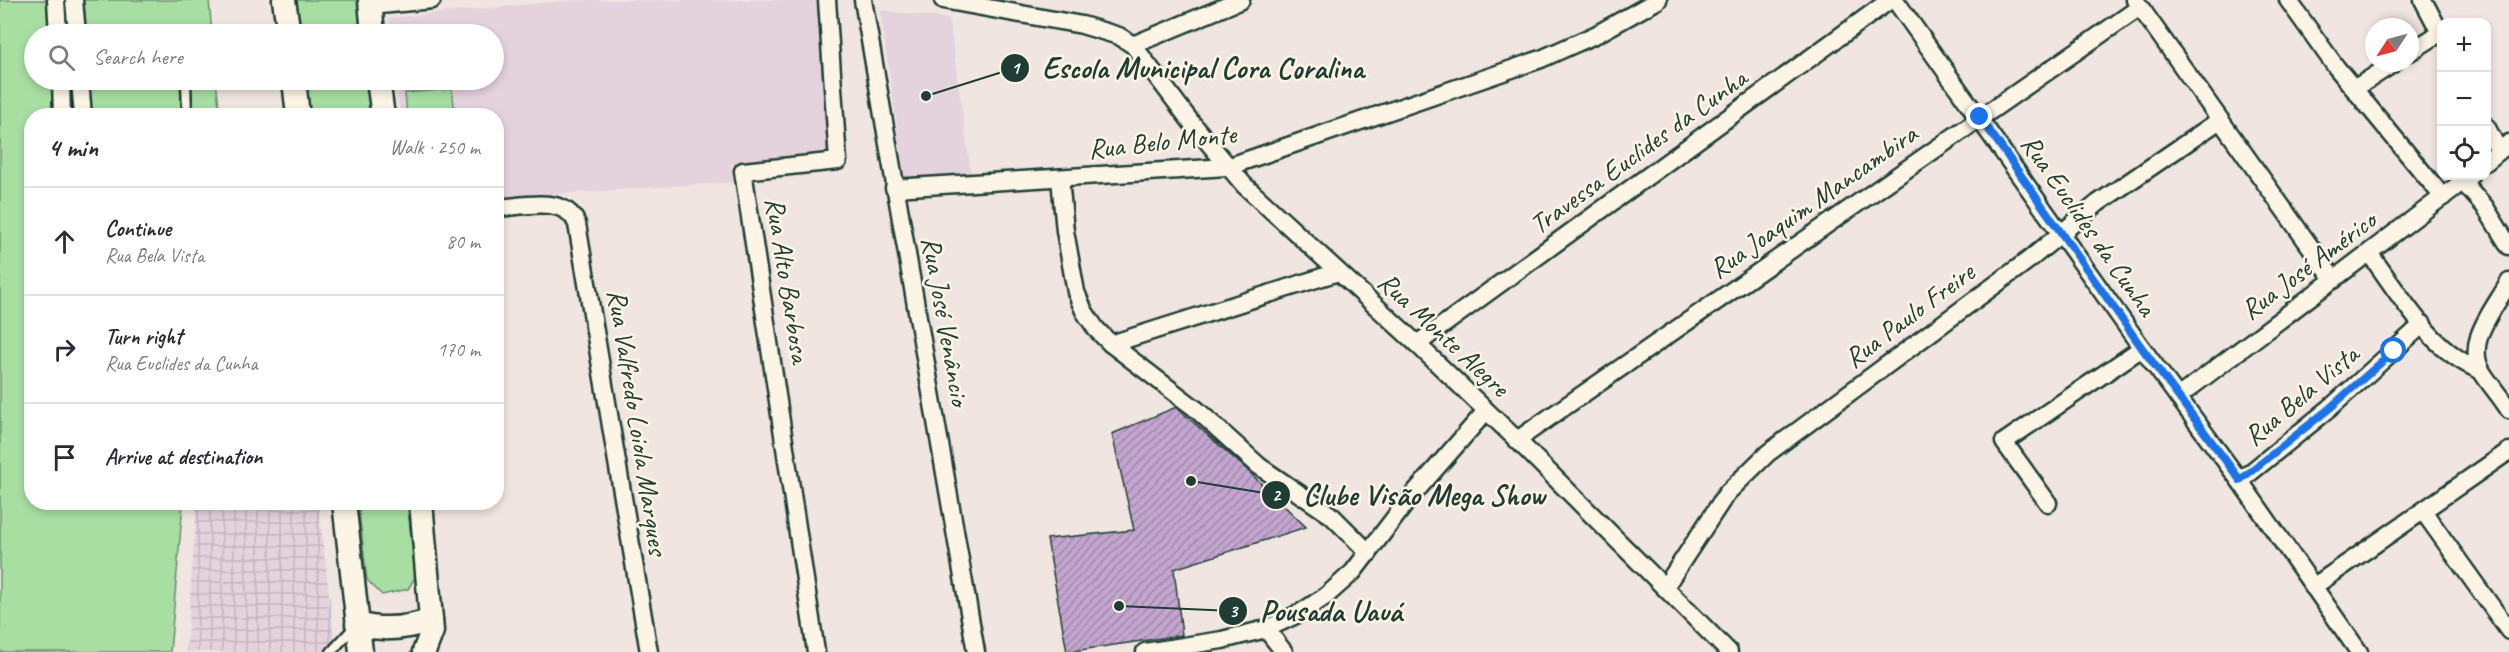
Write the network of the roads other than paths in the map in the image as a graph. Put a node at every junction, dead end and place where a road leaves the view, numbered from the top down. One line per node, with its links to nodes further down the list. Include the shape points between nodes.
1 (56, 0): 16 (street)
2 (74, 0): 17 (street)
3 (284, 0): 18 (main road)
4 (432, 0): 14 (street)
5 (826, 0): 79 (street, Rua Alto Barbosa, via 838,161 743,171)
6 (863, 0): 44 (street, Rua José Venâncio)
7 (943, 0): 22 (street, via 1100,29)
8 (1241, 0): 22 (street)
9 (1658, 0): 40 (street, Rua Belo Monte, via 1541,59)
10 (1890, 0): 55 (street, Travessa Euclides da Cunha)
11 (1895, 0): 36 (street, Rua Euclides da Cunha)
12 (2288, 0): 25 (street)
13 (2423, 0): 20 (street)
14 (370, 3): 19 (main road)
15 (2138, 4): 36 (street, Rua Joaquim Mancambira); 37 (street)
16 (57, 24)
17 (76, 24)
18 (288, 24)
19 (372, 24)
20 (2437, 26)
21 (2437, 36): 23 (street)
22 (1133, 45): 40 (street, Rua Monte Alegre)
23 (2419, 47)
24 (2380, 72): 25 (street)
25 (2354, 89): 45 (street)
26 (61, 90): 31 (street)
27 (81, 90): 32 (street)
28 (186, 90): 33 (lane)
29 (295, 90): 34 (main road)
30 (379, 90): 35 (main road)
31 (62, 108)
32 (82, 108)
33 (187, 108)
34 (297, 108)
35 (381, 108)
36 (1980, 117): 47 (street, Rua Euclides da Cunha); 61 (street, Rua Joaquim Mancambira)
37 (2220, 120): 47 (street, Rua Paulo Freire, via 2098,203); 51 (street)
38 (2491, 135): 39 (street)
39 (2498, 152)
40 (1227, 167): 41 (street, Rua Belo Monte); 50 (street, Rua Monte Alegre)
41 (1060, 178): 44 (street, Rua Belo Monte); 54 (street, via 1076,292 1096,329)
42 (2464, 180): 45 (street, Rua José Américo)
43 (2468, 180): 48 (street)
44 (894, 188): 80 (street, Rua José Venâncio)
45 (2443, 197): 49 (street, Rua José Américo)
46 (504, 208): 78 (street, Rua Valfredo Loiola Marques, via 562,206 573,214 577,224)
47 (2062, 234): 56 (street, Rua Euclides da Cunha); 69 (street, Rua Paulo Freire, via 1754,466 1727,493)
48 (2509, 246)
49 (2369, 253): 51 (street, Rua José Américo); 53 (street)
50 (1338, 272): 54 (street); 55 (street, Rua Monte Alegre)
51 (2334, 280): 58 (street, Rua José Américo)
52 (2509, 282): 57 (street, via 2476,345)
53 (2422, 324): 57 (street, via 2450,353); 63 (street, Rua Bela Vista, via 2330,408)
54 (1111, 344): 68 (street, via 1168,385 1259,466 1332,516)
55 (1417, 344): 60 (street, Rua Monte Alegre)
56 (2142, 348): 58 (street, Rua Euclides da Cunha); 64 (street, via 2004,442)
57 (2481, 370): 59 (street)
58 (2178, 397): 63 (street, Rua Euclides da Cunha)
59 (2509, 410)
60 (1486, 411): 61 (street, Rua Monte Alegre); 68 (street, via 1409,499)
61 (1517, 440): 69 (street, Rua Monte Alegre)
62 (2509, 451): 67 (street)
63 (2240, 480): 70 (street, Rua Euclides da Cunha)
64 (2048, 503)
65 (345, 510): 71 (main road)
66 (422, 510): 74 (main road)
67 (2423, 511): 70 (street); 73 (street)
68 (1369, 553): 72 (street, via 1326,596)
69 (1665, 587): 83 (street, Rua Monte Alegre)
70 (2313, 587): 84 (street, Rua Euclides da Cunha)
71 (357, 624): 74 (main road, via 373,629 405,628); 76 (lane); 77 (main road)
72 (1266, 629): 75 (street); 82 (street)
73 (2509, 631)
74 (430, 640)
75 (1226, 646): 81 (street)
76 (331, 652)
77 (361, 652)
78 (649, 652)
79 (816, 652)
80 (976, 652)
81 (1144, 652)
82 (1284, 652)
83 (1729, 652)
84 (2359, 652)

